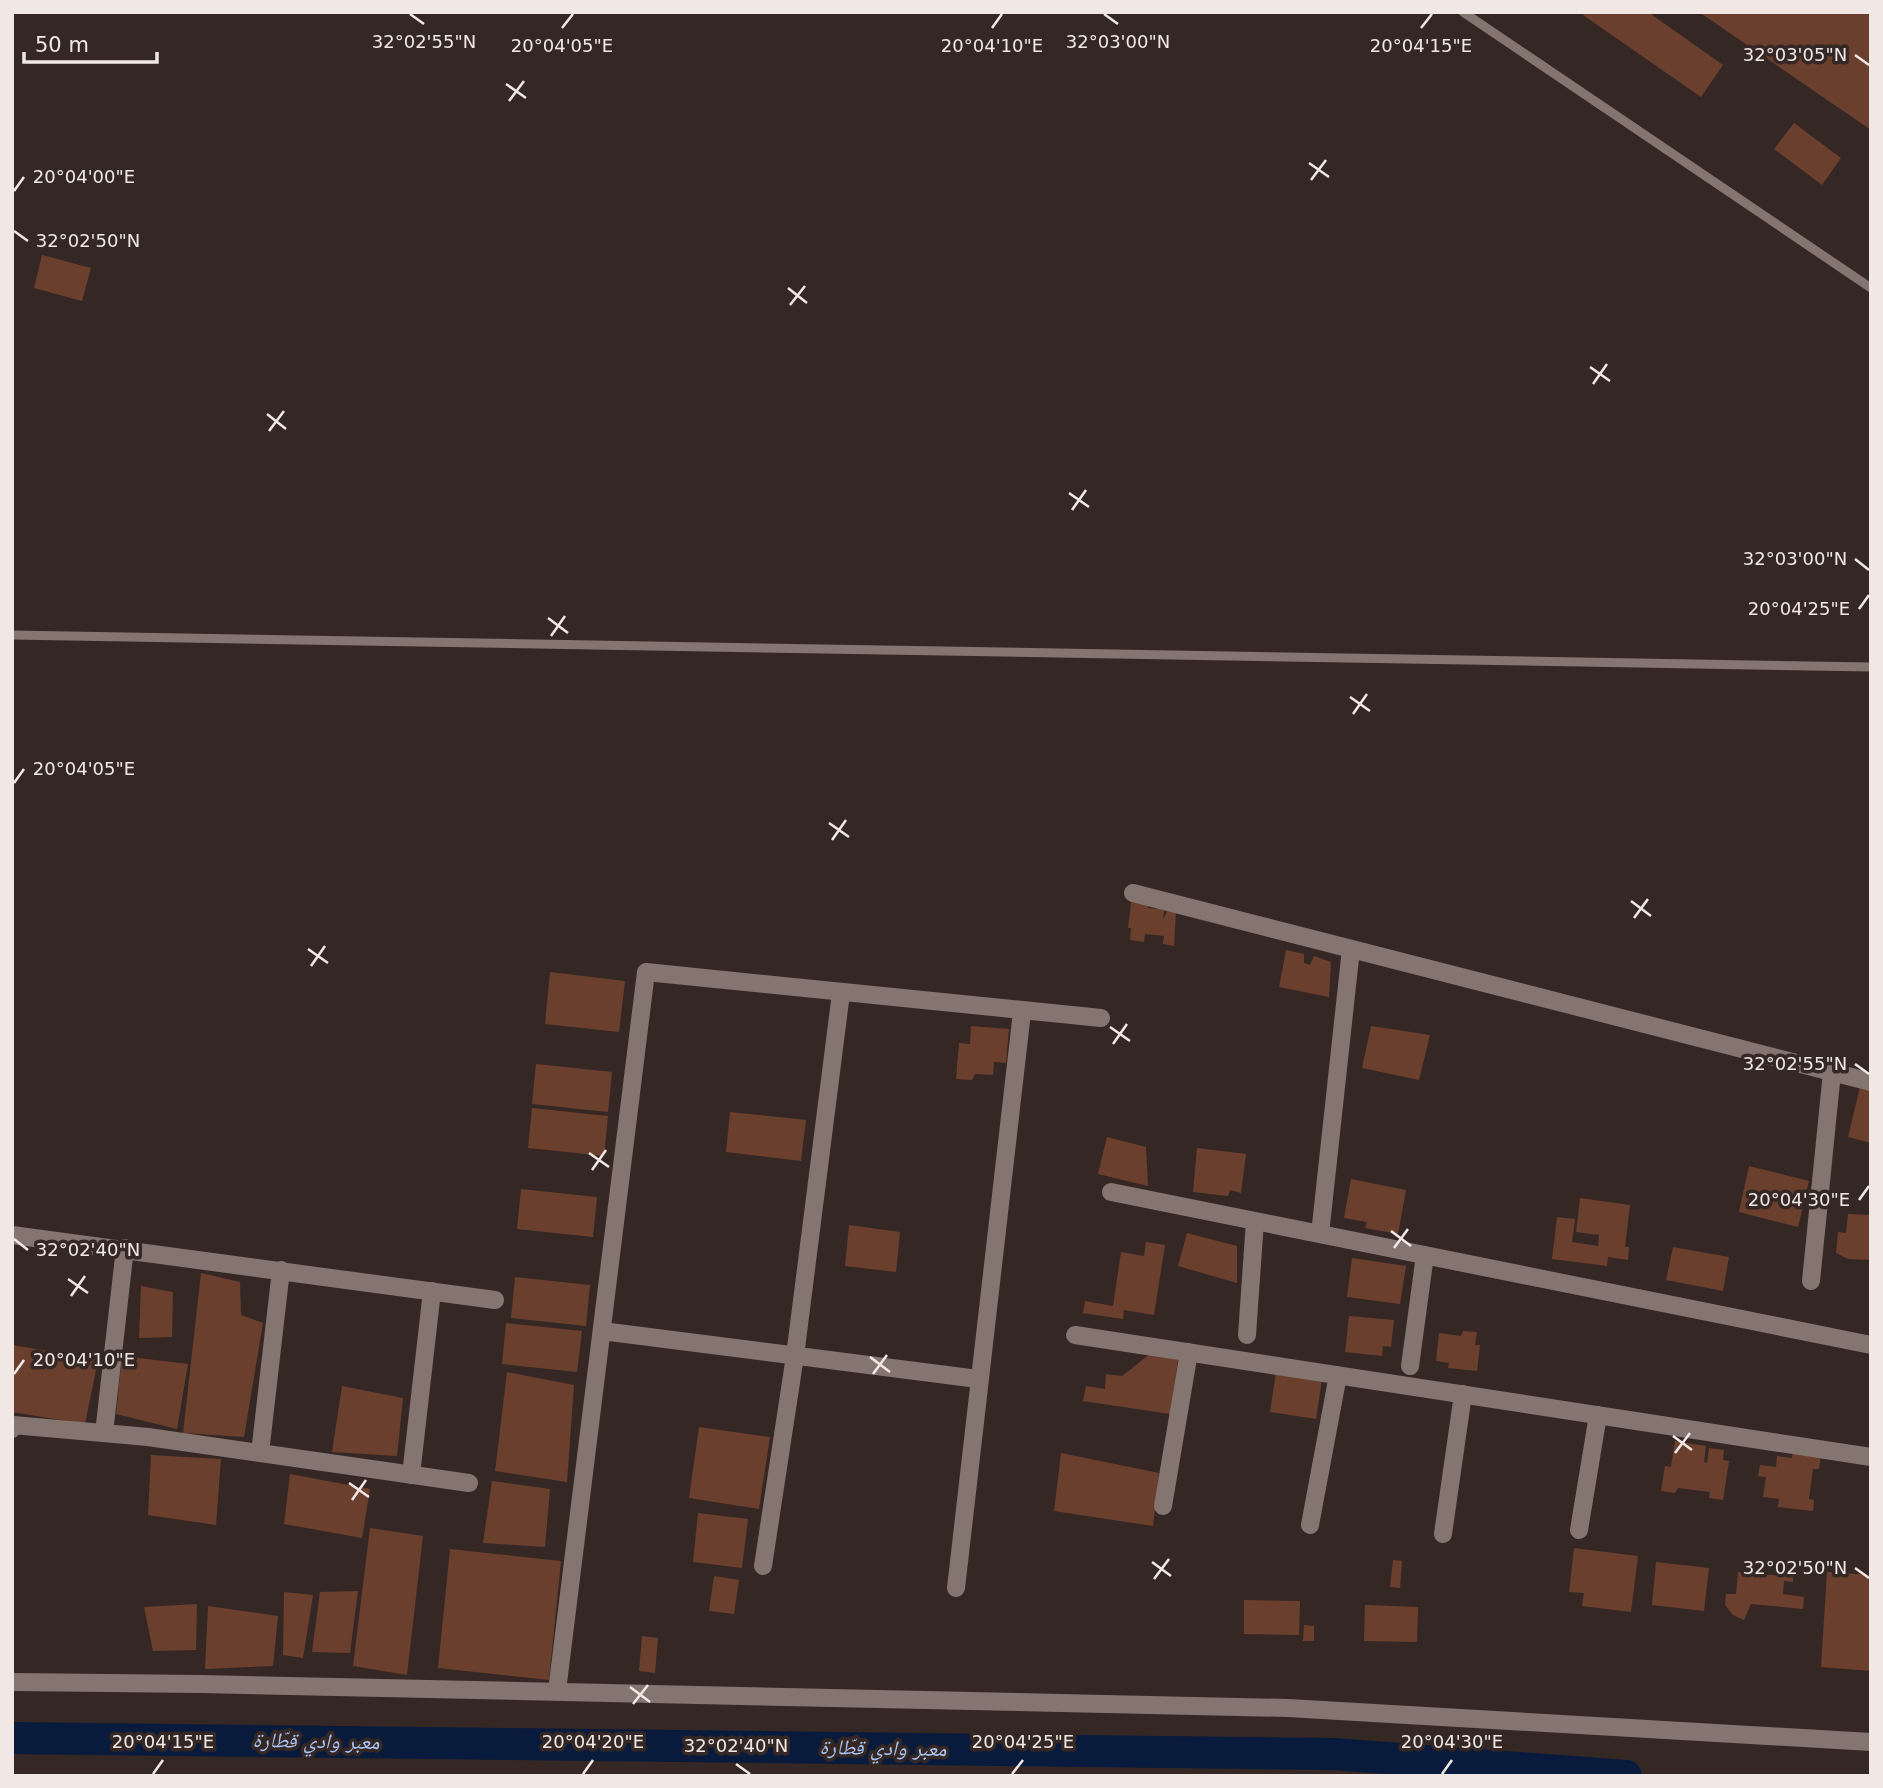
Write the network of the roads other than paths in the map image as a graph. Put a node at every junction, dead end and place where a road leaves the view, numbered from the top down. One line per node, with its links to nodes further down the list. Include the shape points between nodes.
1 (1463, 12): 2 (lane)
2 (1871, 288)
3 (12, 635): 4 (lane)
4 (1871, 667)
5 (1133, 893): 6 (street)
6 (1351, 949): 10 (street); 14 (street)
7 (841, 993): 8 (street); 22 (street, via 646,972); 27 (street)
8 (1022, 1012): 9 (street); 30 (street)
9 (1101, 1018)
10 (1832, 1072): 11 (street); 19 (street)
11 (1871, 1082)
12 (1111, 1192): 13 (street)
13 (1255, 1221): 14 (street); 24 (street)
14 (1320, 1234): 17 (street)
15 (12, 1235): 16 (street)
16 (125, 1248): 18 (street); 34 (street)
17 (1425, 1255): 25 (street); 28 (street)
18 (281, 1270): 20 (street); 35 (street)
19 (1811, 1281)
20 (432, 1291): 21 (street); 37 (street)
21 (495, 1300)
22 (602, 1331): 27 (street); 46 (street)
23 (1075, 1335): 26 (street)
24 (1247, 1335)
25 (1871, 1345)
26 (1189, 1352): 29 (street); 39 (street)
27 (795, 1356): 30 (street); 43 (street)
28 (1410, 1366)
29 (1338, 1375): 31 (street); 40 (street)
30 (978, 1379): 44 (street)
31 (1462, 1394): 32 (street); 42 (street)
32 (1598, 1415): 36 (street); 41 (street)
33 (13, 1426): 34 (street)
34 (104, 1433): 35 (street)
35 (260, 1453): 37 (street)
36 (1871, 1457)
37 (411, 1475): 38 (street)
38 (469, 1483)
39 (1163, 1506)
40 (1310, 1525)
41 (1579, 1530)
42 (1443, 1534)
43 (763, 1566)
44 (956, 1588)
45 (12, 1682): 46 (street)
46 (557, 1691): 47 (street, via 1289,1708)
47 (1871, 1742)

